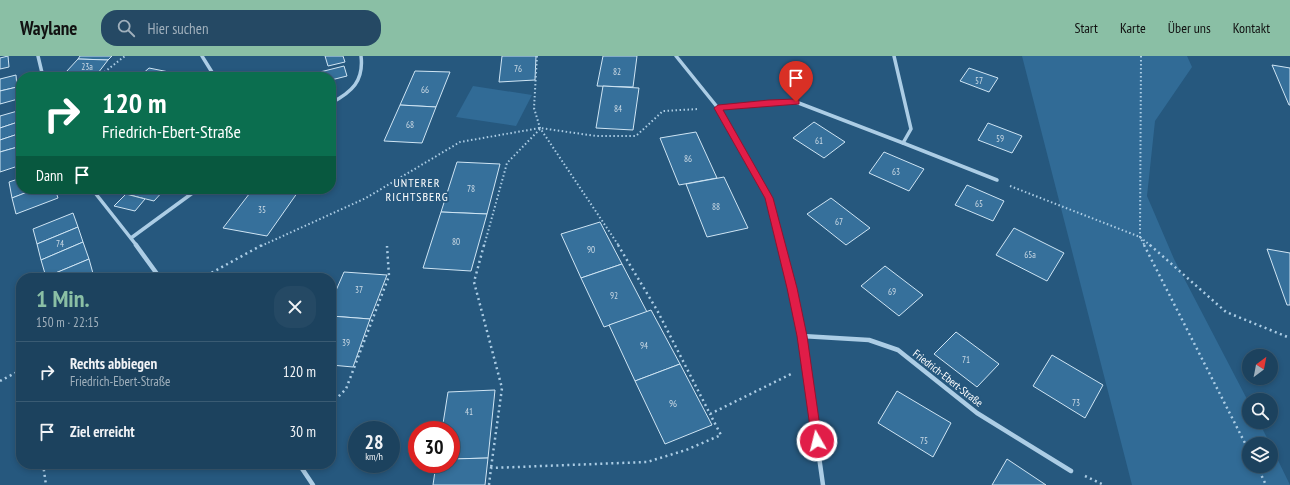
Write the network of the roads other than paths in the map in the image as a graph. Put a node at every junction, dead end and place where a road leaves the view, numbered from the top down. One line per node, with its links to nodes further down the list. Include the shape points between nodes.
1 (38, 56): 6 (street)
2 (202, 56): 7 (street)
3 (361, 56): 8 (street, via 363,67 358,81 344,96)
4 (676, 56): 9 (street)
5 (894, 56): 10 (street, via 911,129)
6 (42, 72)
7 (212, 72)
8 (336, 100)
9 (718, 108): 10 (street, via 769,102 796,102); 16 (street, via 769,198)
10 (903, 143): 11 (street)
11 (997, 180)
12 (96, 194): 14 (street)
13 (191, 194): 14 (street)
14 (131, 238): 15 (street)
15 (156, 273)
16 (802, 336): 18 (street, Friedrich-Ebert-Straße, via 869,340 898,350 977,413); 20 (street)
17 (302, 469): 19 (street)
18 (1072, 471)
19 (313, 485)
20 (823, 485)

